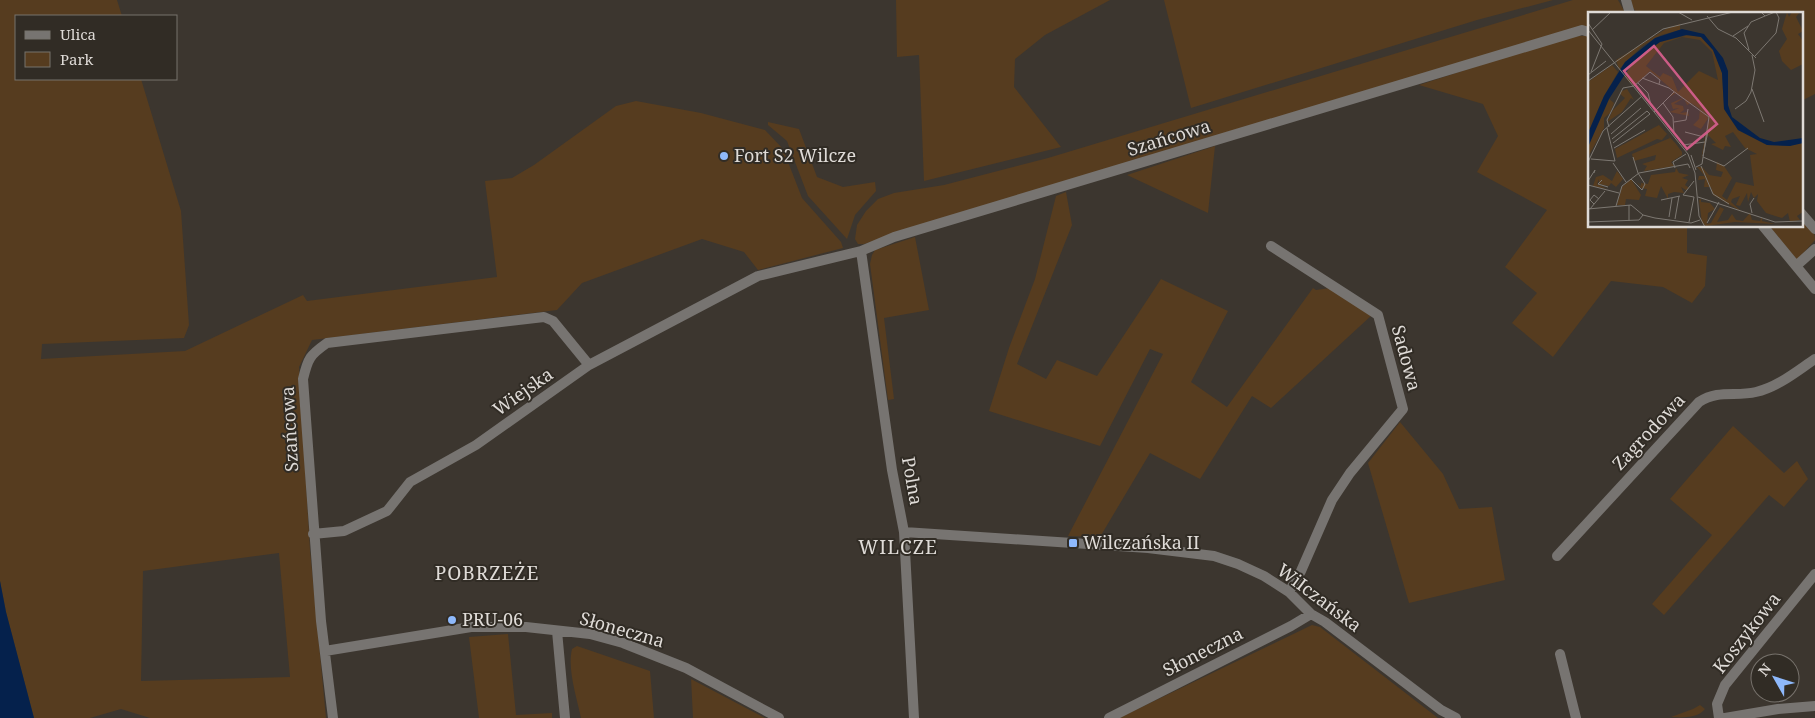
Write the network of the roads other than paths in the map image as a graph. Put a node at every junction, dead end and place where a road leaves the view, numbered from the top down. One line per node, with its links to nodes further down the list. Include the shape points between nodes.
1 (1588, 32): 7 (street, Szańcowa, via 1582,30 894,237)
2 (1802, 214): 4 (street)
3 (1765, 228): 8 (street)
4 (1815, 229)
5 (1271, 246): 17 (street, Sadowa, via 1378,315 1403,409 1350,472 1332,500)
6 (1815, 249): 8 (street)
7 (861, 250): 9 (street, Szańcowa); 13 (street, Polna, via 892,470)
8 (1796, 266): 10 (street)
9 (758, 276): 12 (street, Wiejska)
10 (1815, 289)
11 (1815, 359): 15 (street, Zagrodowa, via 1764,390 1718,394 1699,402)
12 (589, 365): 14 (street, Wiejska, via 476,445 410,482 387,511 344,530); 14 (street, Szańcowa, via 553,320 544,318 328,343 307,362 303,379)
13 (904, 532): 17 (street, WiIczańska, via 1188,551 1238,564); 26 (street, Polna)
14 (314, 534): 20 (street, Szańcowa)
15 (1557, 556)
16 (1815, 574): 30 (street, Koszykowa, via 1725,685 1718,704)
17 (1289, 592): 18 (street, WiIczańska)
18 (1311, 614): 27 (street, Słoneczna); 28 (street, WiIczańska)
19 (557, 631): 20 (street, Słoneczna, via 526,627 471,627); 24 (street); 25 (street, Słoneczna, via 590,634 657,655)
20 (324, 651): 23 (street, Szańcowa)
21 (1560, 654): 29 (street)
22 (1815, 706): 31 (street)
23 (333, 718)
24 (565, 718)
25 (779, 718)
26 (914, 718)
27 (1109, 718)
28 (1456, 718)
29 (1576, 718)
30 (1719, 718)
31 (1725, 718)

